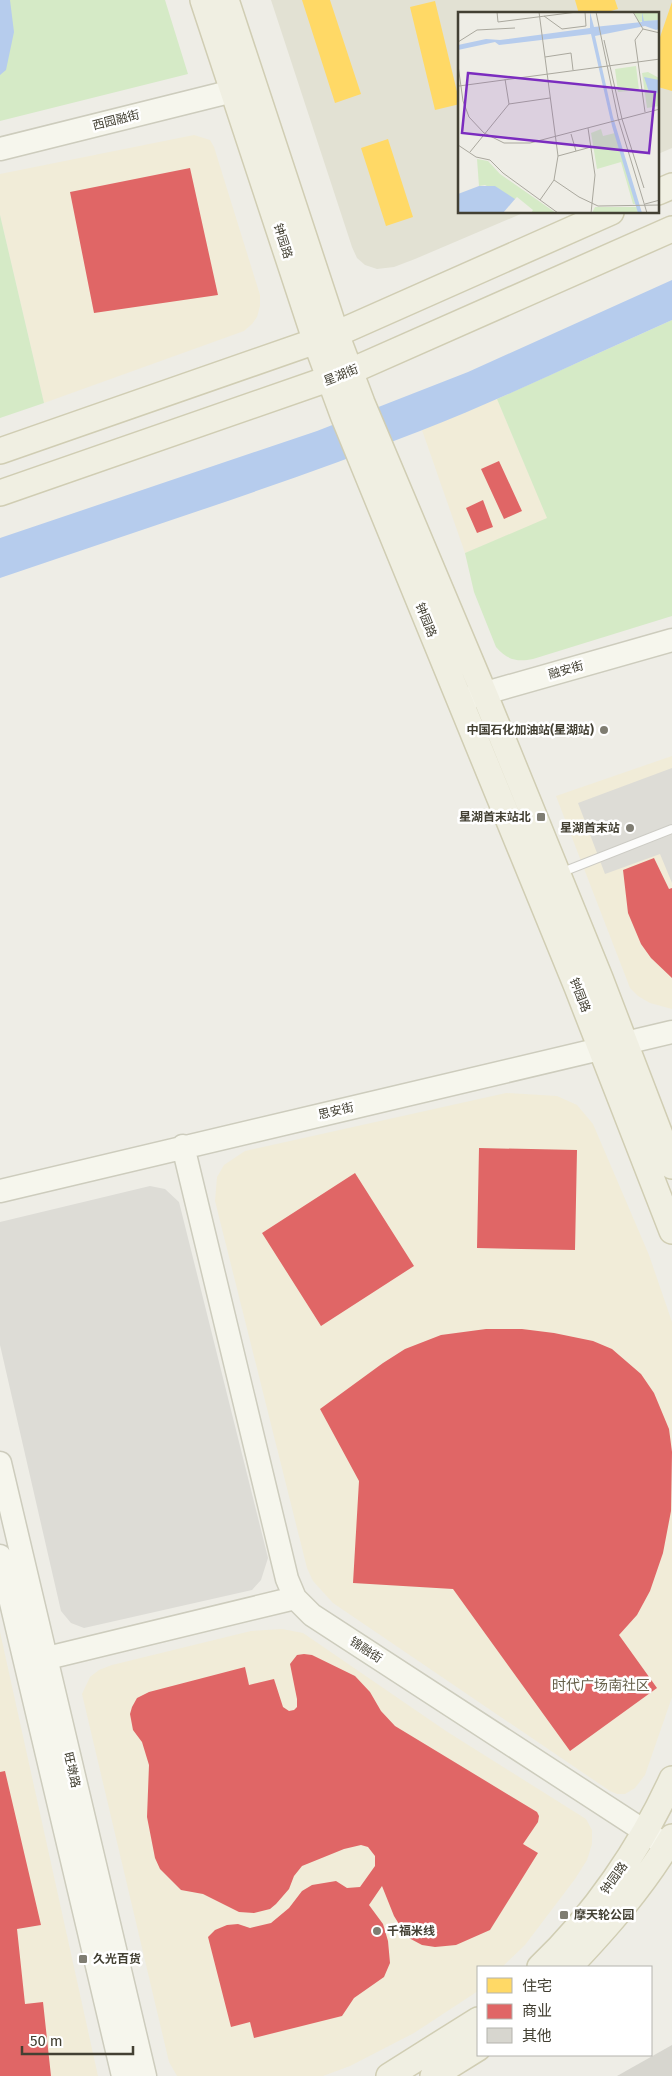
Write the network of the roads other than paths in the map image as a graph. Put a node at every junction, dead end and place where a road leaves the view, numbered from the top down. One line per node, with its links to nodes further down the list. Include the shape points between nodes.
1 (202, 0): 3 (main road, 钟园路)
2 (226, 0): 9 (main road, 钟园路)
3 (233, 91): 4 (street, 西园融街); 9 (main road, 钟园路)
4 (0, 148)
5 (672, 186): 6 (main road)
6 (660, 191)
7 (606, 214): 9 (main road)
8 (672, 229): 10 (main road, 星湖街)
9 (326, 338): 10 (main road, 钟园路); 11 (main road)
10 (340, 376): 12 (main road, 钟园路); 13 (main road, 星湖街)
11 (0, 451)
12 (372, 458): 15 (main road, 钟园路); 16 (main road, 钟园路)
13 (0, 493)
14 (672, 640): 15 (street, 融安街)
15 (484, 693): 16 (street, 融安街); 18 (main road, 钟园路)
16 (459, 700): 20 (main road, 钟园路)
17 (672, 828): 18 (lane)
18 (557, 874): 20 (main road, 钟园路)
19 (672, 1032): 20 (street, 思安街)
20 (613, 1047): 21 (street, 思安街); 22 (main road, 钟园路); 24 (main road, 钟园路)
21 (183, 1146): 23 (street, 思安街); 27 (street, via 287,1579)
22 (672, 1166)
23 (0, 1191)
24 (672, 1231)
25 (0, 1463): 28 (street, 旺墩路)
26 (0, 1556): 28 (street, 旺墩路)
27 (295, 1598): 28 (street); 30 (street, 锦融街, via 312,1614)
28 (36, 1661): 36 (street, 旺墩路); 37 (street, 旺墩路)
29 (672, 1779): 30 (main road, 钟园路)
30 (645, 1832): 31 (street, 锦融街); 32 (main road, 钟园路, via 577,1928)
31 (670, 1844): 33 (main road, 钟园路, via 605,1930)
32 (541, 1966)
33 (570, 1966)
34 (477, 2021): 38 (main road)
35 (477, 2049): 39 (main road)
36 (124, 2076)
37 (145, 2076)
38 (389, 2076)
39 (433, 2076)

